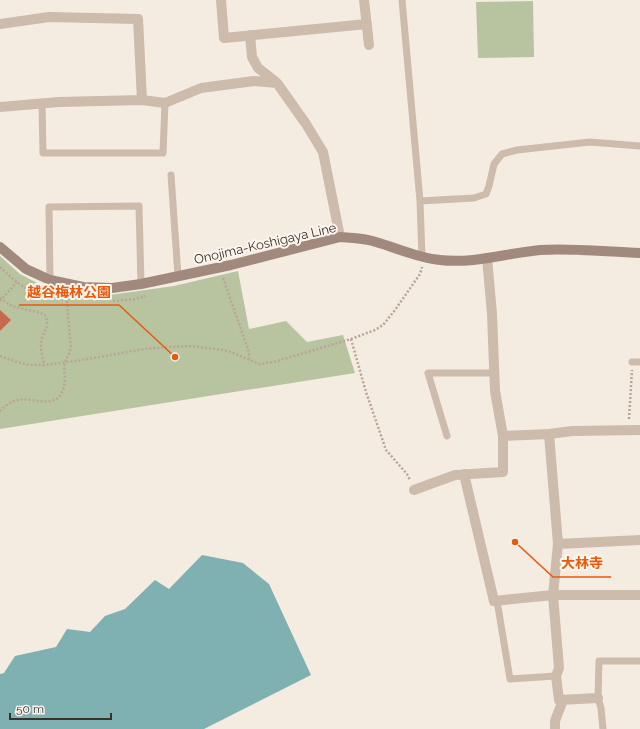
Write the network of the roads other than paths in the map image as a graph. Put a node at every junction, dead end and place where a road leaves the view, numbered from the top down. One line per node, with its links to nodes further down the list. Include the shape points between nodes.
1 (221, 0): 6 (street, via 224,38)
2 (364, 0): 5 (street)
3 (402, 0): 15 (lane)
4 (0, 24): 9 (street, via 49,17 138,19)
5 (367, 24): 6 (street); 7 (street)
6 (250, 35): 8 (street, via 252,57 258,68)
7 (369, 45)
8 (277, 83): 10 (street, via 254,81 201,88); 16 (street, via 323,152)
9 (142, 100): 10 (street); 11 (street)
10 (165, 103): 11 (lane, via 163,153 43,153)
11 (42, 104): 12 (street)
12 (0, 107)
13 (640, 146): 15 (lane, via 590,142 517,150 502,154 494,164 486,194 474,198)
14 (171, 175): 21 (lane)
15 (420, 200): 20 (lane)
16 (340, 237): 20 (main road, Onojima-Koshigaya Line, via 375,241); 21 (main road, Onojima-Koshigaya Line)
17 (0, 247): 22 (main road, Onojima-Koshigaya Line, via 26,269)
18 (640, 253): 19 (main road, Onojima-Koshigaya Line, via 542,250)
19 (487, 258): 20 (main road, Onojima-Koshigaya Line); 26 (street)
20 (422, 261)
21 (178, 276): 23 (main road, Onojima-Koshigaya Line)
22 (50, 280): 23 (main road, Onojima-Koshigaya Line, via 83,287 112,288); 23 (lane, via 49,207 139,206)
23 (141, 284)
24 (632, 362): 25 (lane)
25 (640, 362)
26 (494, 373): 29 (lane, via 428,374); 30 (street)
27 (640, 430): 28 (street)
28 (549, 434): 30 (street); 34 (street)
29 (447, 436)
30 (502, 436): 31 (street, via 503,472)
31 (464, 474): 32 (street); 37 (street, via 494,601)
32 (414, 490)
33 (640, 540): 34 (street)
34 (558, 544): 36 (street)
35 (640, 595): 36 (street)
36 (553, 596): 37 (street); 39 (street, via 558,668)
37 (497, 601): 39 (lane, via 510,679)
38 (640, 661): 40 (lane, via 599,661)
39 (556, 676): 41 (street, via 559,700)
40 (598, 698): 41 (street); 43 (lane)
41 (563, 700): 42 (street, via 554,721)
42 (555, 729)
43 (604, 729)

